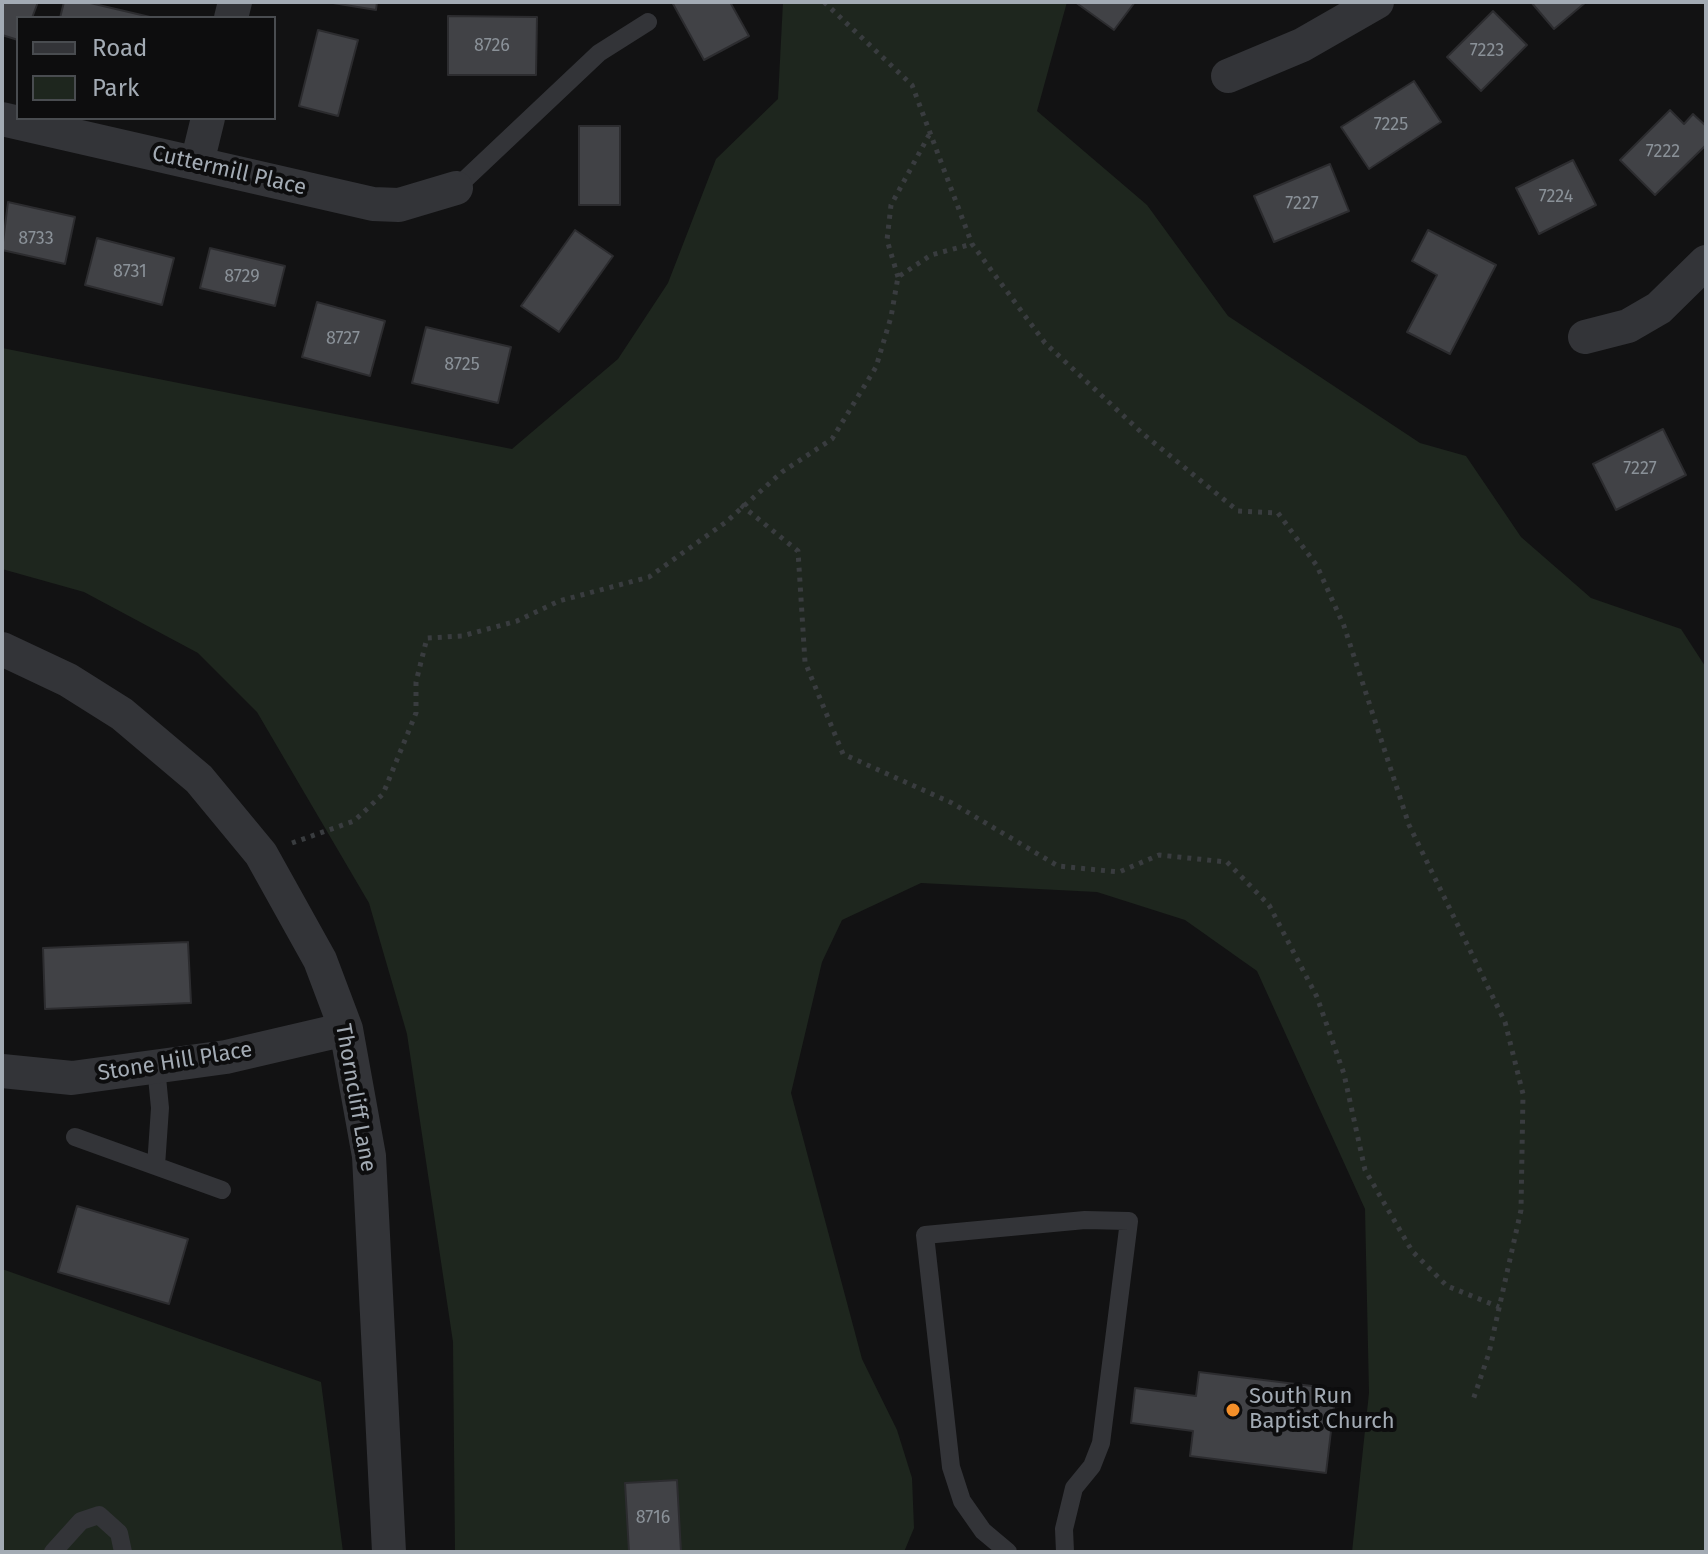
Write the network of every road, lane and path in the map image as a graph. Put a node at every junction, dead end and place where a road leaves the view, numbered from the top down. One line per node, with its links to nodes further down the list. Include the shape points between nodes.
1 (824, 2): 7 (path, via 912,85)
2 (1377, 2): 4 (street, via 1302,45)
3 (648, 22): 9 (lane, via 599,53)
4 (1228, 76)
5 (2, 119): 8 (street, Cuttermill Place)
6 (208, 120): 8 (street)
7 (929, 135): 10 (path); 12 (path, via 891,205 887,240)
8 (197, 163): 9 (street, Cuttermill Place, via 373,204 399,205)
9 (456, 188)
10 (972, 244): 12 (path, via 931,255); 23 (path, via 1045,343 1072,370 1238,511 1278,513 1317,566 1344,626 1409,825 1505,1022 1523,1094 1521,1210)
11 (1706, 262): 13 (street, via 1659,308 1628,326)
12 (898, 277): 14 (path, via 876,367 832,439)
13 (1585, 337)
14 (741, 505): 16 (path, via 726,522 649,577 559,601 517,621 462,636 427,638 416,682 416,713 383,794 354,821); 23 (path, via 798,551 805,662 843,754 952,803 1058,866 1119,872 1159,855 1227,862 1269,905 1317,997 1344,1074 1365,1170 1412,1251 1447,1286)
15 (2, 649): 16 (street, Thorncliff Lane, via 68,680 162,745 199,779)
16 (261, 854): 17 (street, Thorncliff Lane, via 320,960)
17 (346, 1029): 18 (street, Stone Hill Place); 27 (street, Thorncliff Lane, via 369,1156)
18 (156, 1067): 19 (street, Stone Hill Place, via 72,1078); 21 (lane)
19 (2, 1071)
20 (75, 1137): 21 (lane)
21 (156, 1166): 22 (lane)
22 (222, 1190)
23 (1499, 1307): 24 (path)
24 (1473, 1400)
25 (53, 1552): 26 (lane, via 81,1521 99,1515 119,1533)
26 (123, 1552)
27 (389, 1552)
28 (1008, 1552): 29 (lane, via 983,1531 962,1501 951,1467 925,1235 1085,1220 1129,1221 1101,1443 1092,1466 1074,1488 1064,1529)
29 (1065, 1552)

